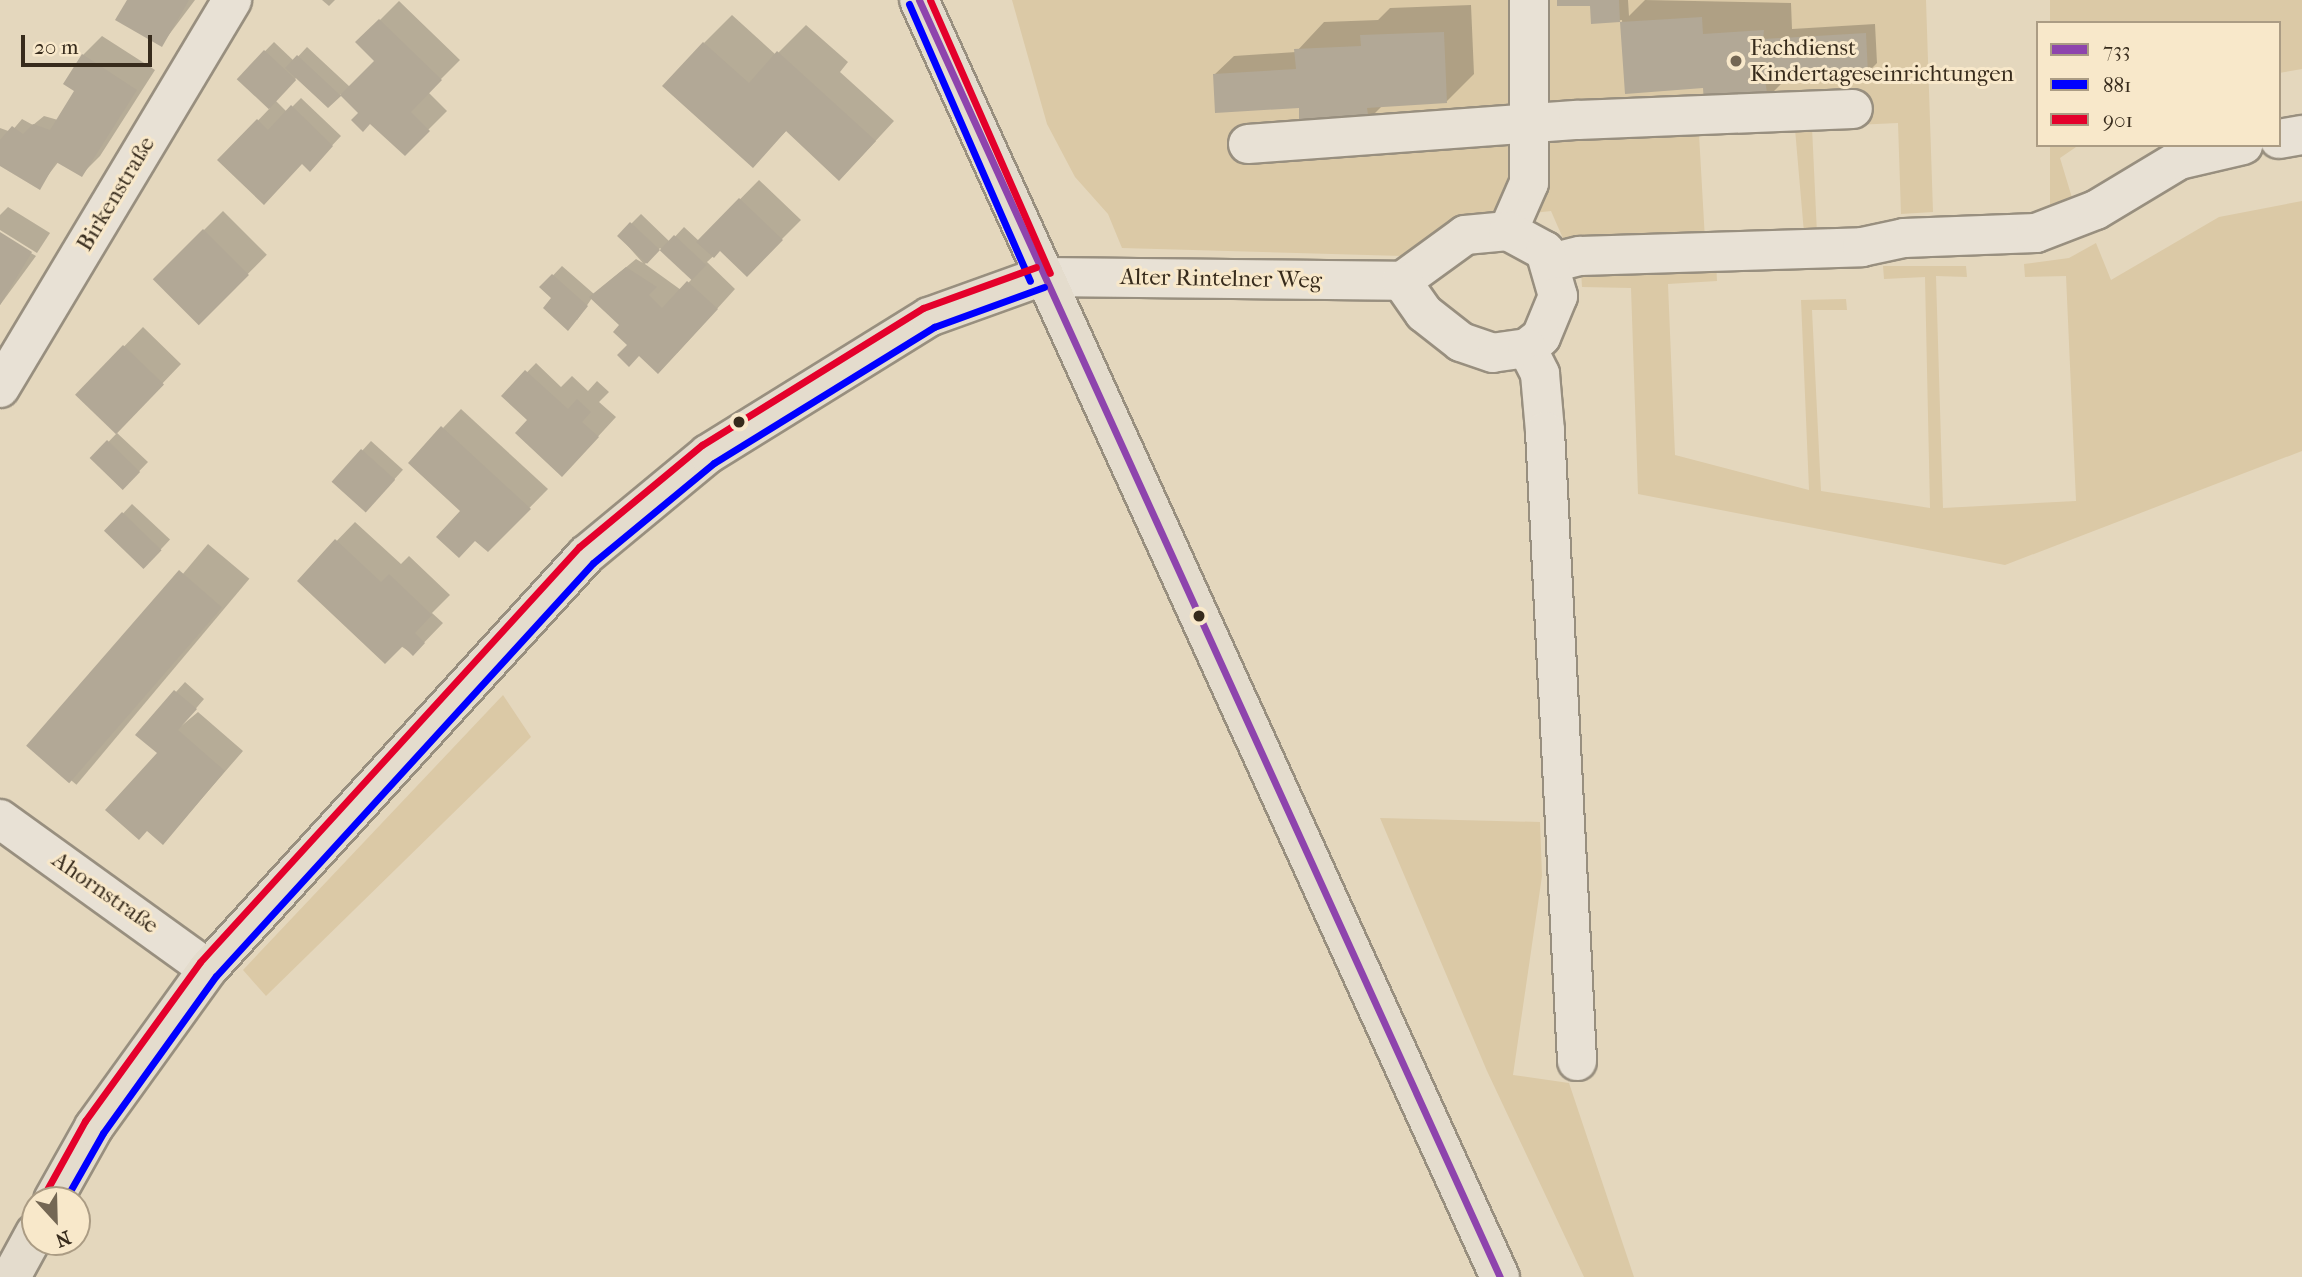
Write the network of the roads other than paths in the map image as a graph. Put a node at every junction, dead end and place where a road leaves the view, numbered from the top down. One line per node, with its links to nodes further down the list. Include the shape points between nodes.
1 (232, 0): 15 (street, Birkenstraße)
2 (919, 0): 11 (main road)
3 (1529, 0): 5 (street)
4 (1853, 109): 5 (street)
5 (1530, 123): 8 (street); 10 (street, via 1529,183)
6 (2302, 135): 7 (street)
7 (2281, 139)
8 (1248, 144)
9 (2234, 147): 12 (street, via 2179,160 2096,210 2036,233 1904,237 1862,247 1580,256)
10 (1508, 231): 12 (street, via 1529,237); 13 (street, via 1465,235)
11 (1040, 277): 13 (street, Alter Rintelner Weg); 17 (main road, via 919,323 708,454 586,555); 22 (main road)
12 (1555, 280): 14 (street, via 1552,319)
13 (1402, 281): 14 (street, via 1424,313 1461,342 1493,353)
14 (1527, 348): 18 (street, via 1540,374 1545,432)
15 (0, 388)
16 (0, 819): 17 (street, Ahornstraße)
17 (208, 969): 19 (main road, via 94,1127)
18 (1577, 1061)
19 (61, 1186)
20 (22, 1256): 21 (main road)
21 (11, 1277)
22 (1500, 1277)

